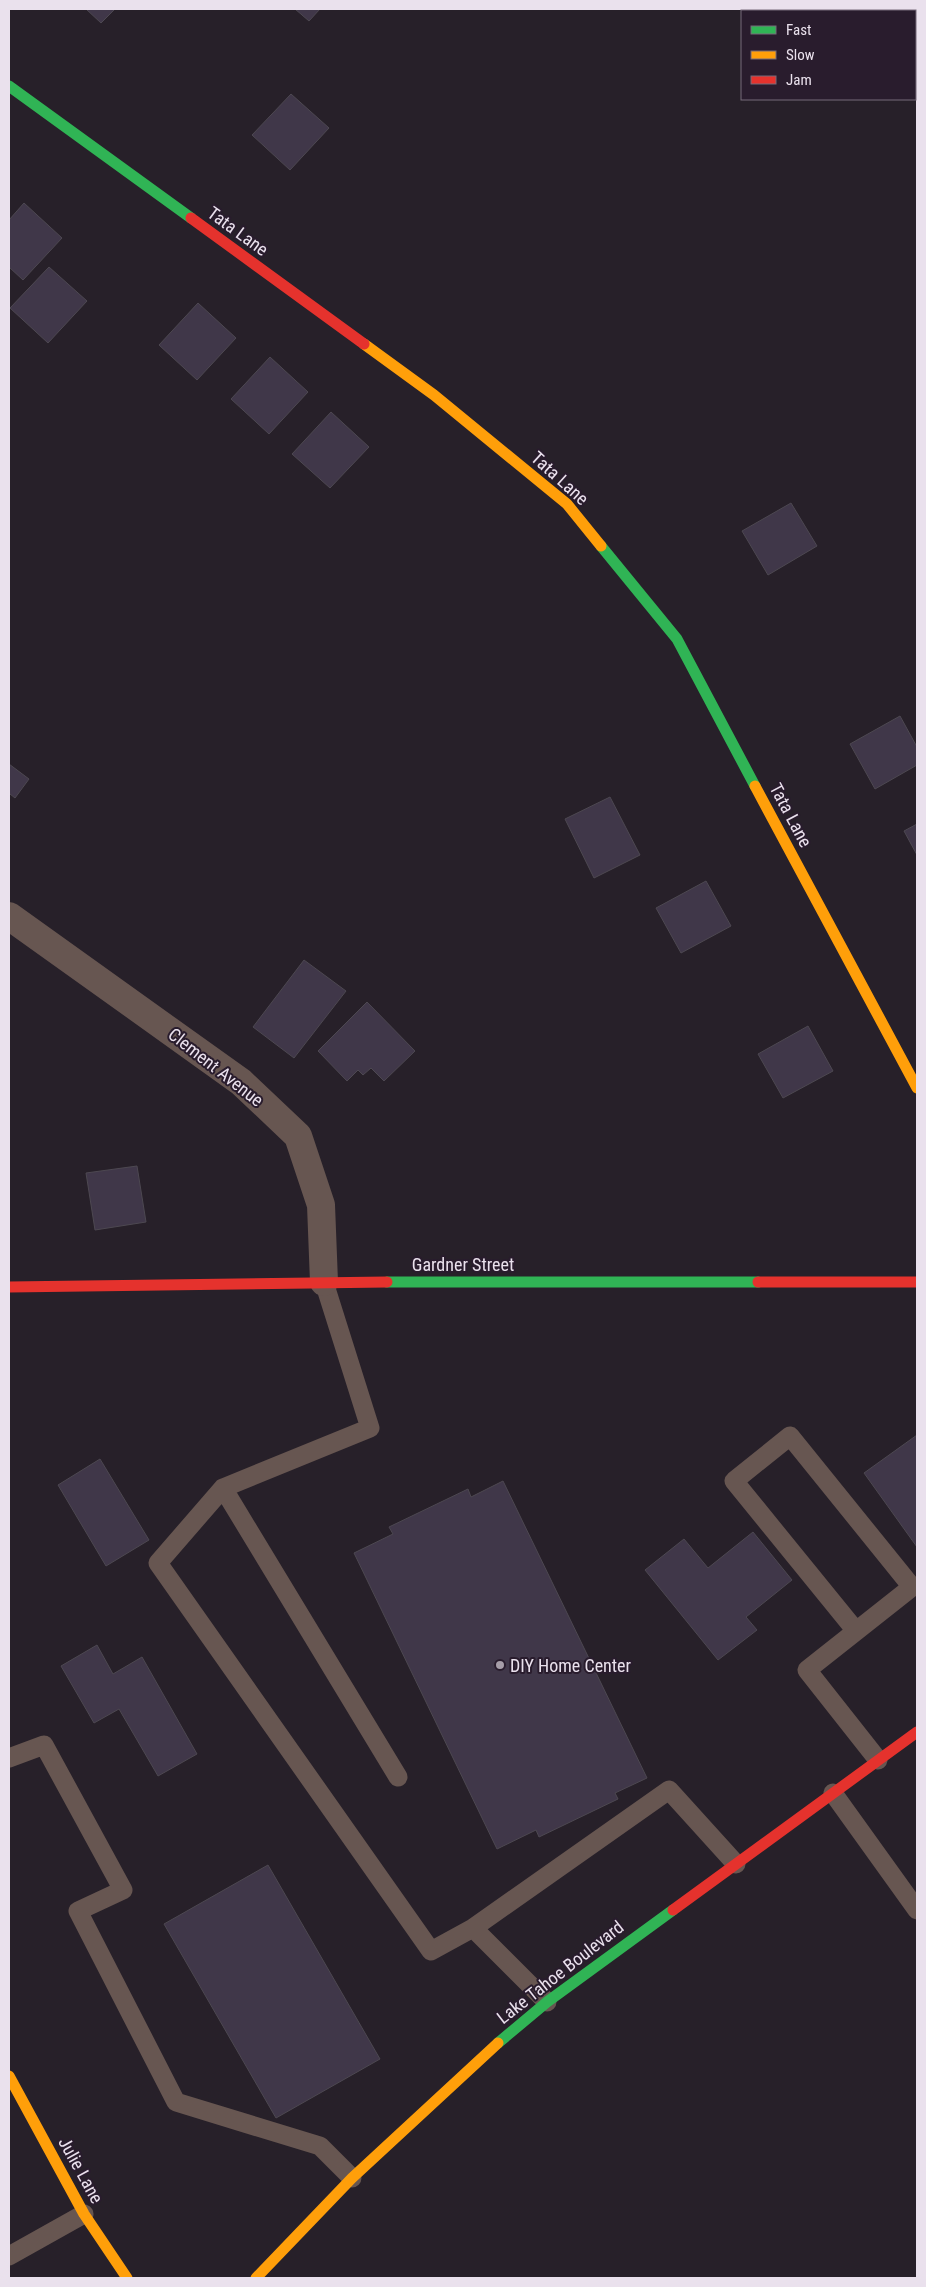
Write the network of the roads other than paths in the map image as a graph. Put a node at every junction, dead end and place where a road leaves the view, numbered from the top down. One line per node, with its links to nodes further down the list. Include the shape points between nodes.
1 (9, 86): 3 (street, Tata Lane, via 441,399 567,504 677,639)
2 (9, 916): 4 (street, Clement Avenue, via 241,1082 298,1136 321,1205)
3 (917, 1088)
4 (324, 1282): 5 (street, Gardner Street); 6 (street, Gardner Street); 7 (lane, via 370,1428)
5 (917, 1282)
6 (9, 1287)
7 (223, 1488): 12 (lane); 16 (lane, via 158,1563 431,1951)
8 (856, 1631): 8 (lane, via 912,1587 790,1436 734,1481); 11 (lane, via 807,1670)
9 (917, 1732): 11 (street, Lake Tahoe Boulevard)
10 (9, 1758): 19 (lane, via 44,1745 124,1890 78,1911 176,2102 320,2146)
11 (878, 1760): 13 (street, Lake Tahoe Boulevard)
12 (398, 1776)
13 (833, 1792): 14 (street, Lake Tahoe Boulevard); 15 (lane)
14 (736, 1864): 16 (lane, via 669,1790); 17 (street, Lake Tahoe Boulevard)
15 (917, 1910)
16 (473, 1928): 17 (lane)
17 (546, 2002): 19 (street, Lake Tahoe Boulevard, via 483,2055)
18 (9, 2076): 20 (street, Julie Lane)
19 (352, 2178): 23 (street, Lake Tahoe Boulevard)
20 (84, 2214): 21 (lane); 22 (street, Julie Lane)
21 (9, 2256)
22 (127, 2278)
23 (256, 2278)

